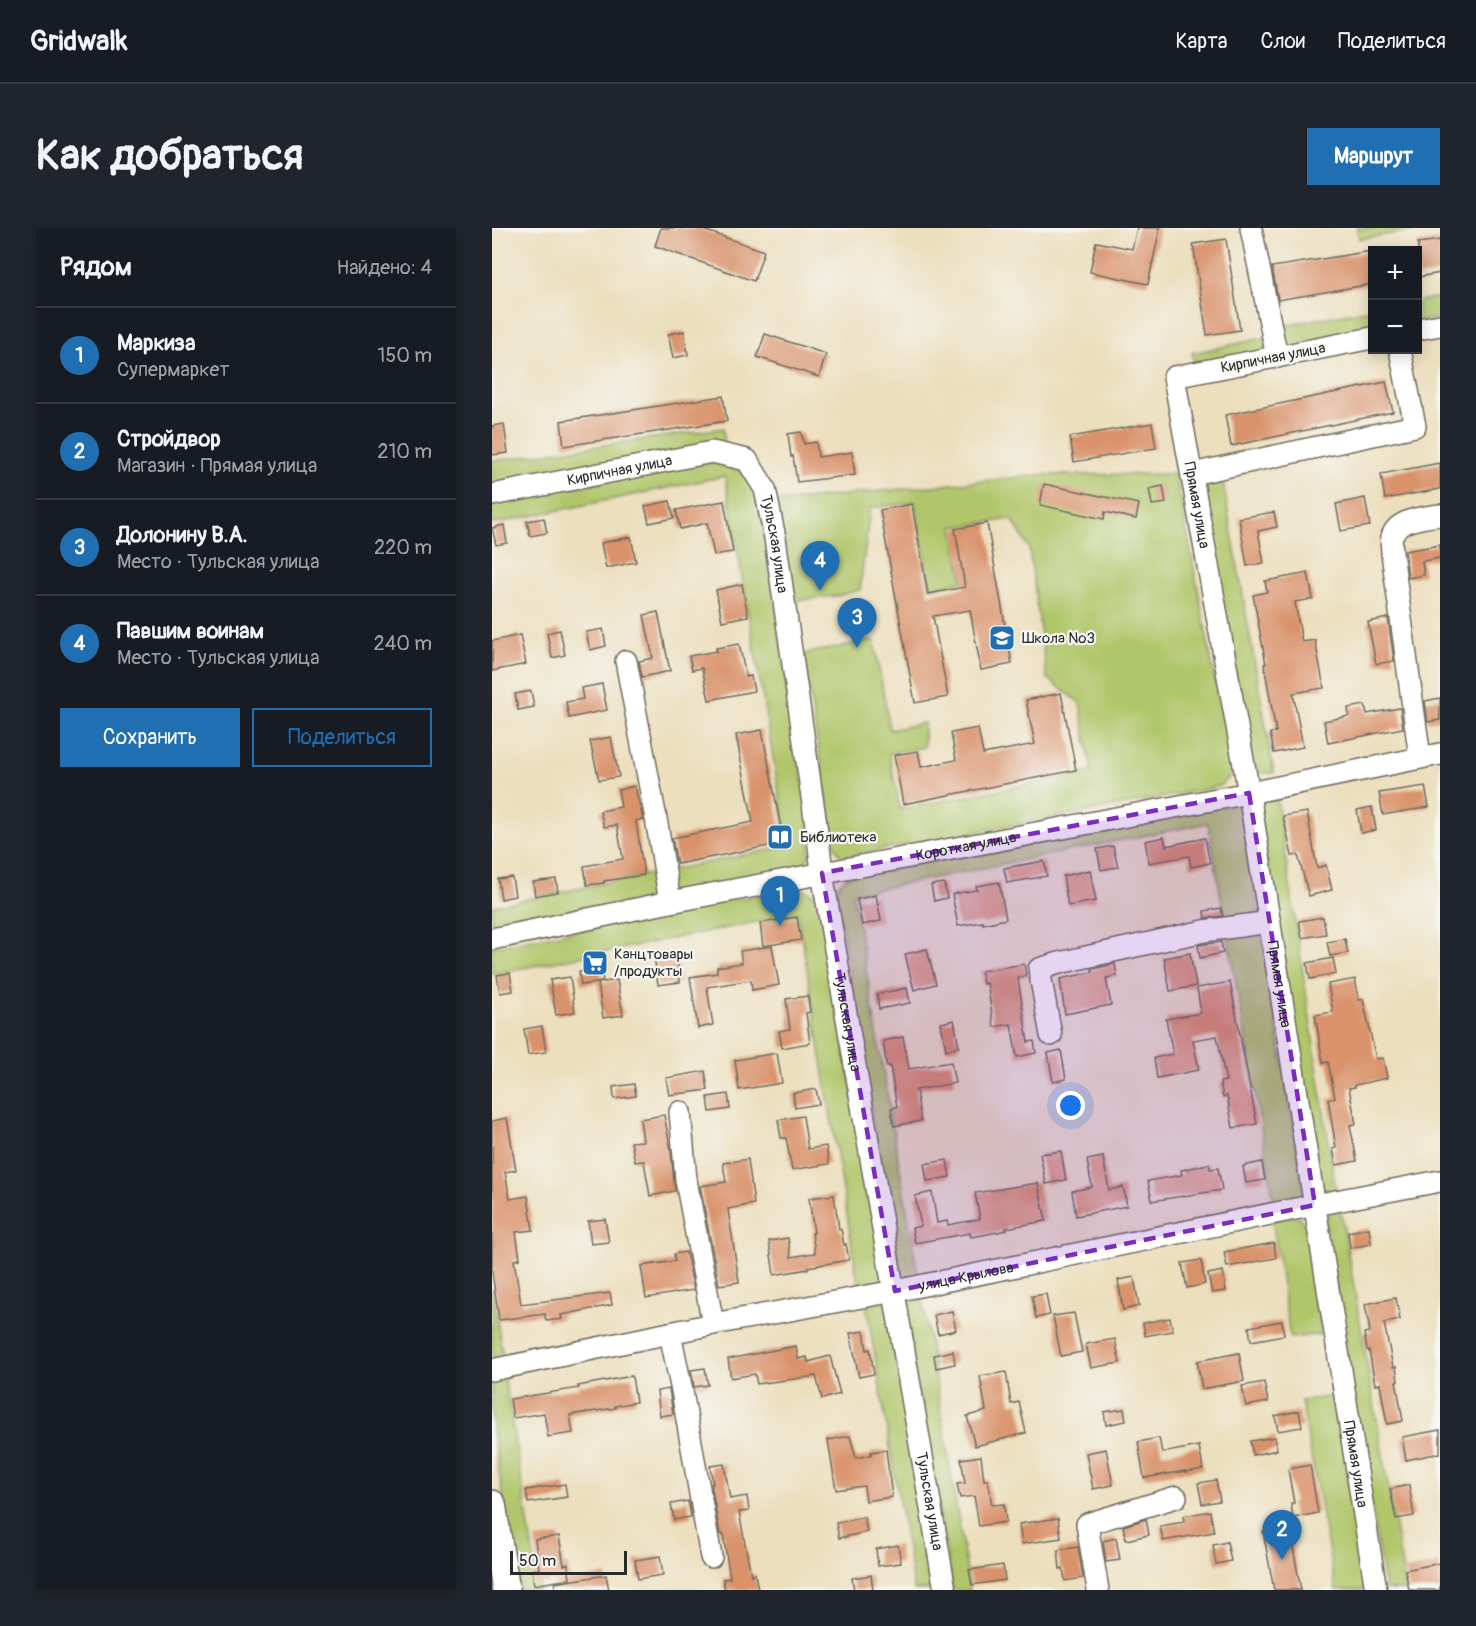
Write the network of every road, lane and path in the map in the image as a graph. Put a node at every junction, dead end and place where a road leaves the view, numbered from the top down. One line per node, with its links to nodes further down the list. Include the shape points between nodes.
1 (1251, 228): 6 (street)
2 (1440, 325): 3 (street)
3 (1422, 328)
4 (1368, 339): 6 (street, Кирпичная улица)
5 (1401, 354): 9 (street, via 1415,426)
6 (1277, 357): 7 (street, Кирпичная улица)
7 (1174, 377): 9 (street, Прямая улица)
8 (747, 460): 10 (street, Кирпичная улица, via 712,452); 15 (street, Тульская улица, via 765,489 775,538)
9 (1192, 474): 14 (street, Прямая улица)
10 (492, 495)
11 (1440, 515): 13 (street, via 1401,525 1392,535 1393,564)
12 (626, 661): 16 (street)
13 (1430, 756): 14 (street, Короткая улица)
14 (1249, 793): 15 (street, Короткая улица); 17 (street, Прямая улица)
15 (822, 873): 16 (street, Короткая улица); 23 (street, Тульская улица)
16 (669, 902): 18 (street, Короткая улица)
17 (1270, 922): 19 (street, via 1204,931 1039,969); 22 (street, Прямая улица)
18 (492, 939)
19 (1051, 1035)
20 (680, 1112): 24 (street, via 686,1180)
21 (1440, 1181): 22 (street, улица Крылова)
22 (1315, 1205): 23 (street, улица Крылова); 33 (street, Прямая улица)
23 (895, 1292): 24 (street, улица Крылова); 31 (street, Тульская улица)
24 (713, 1324): 25 (street, улица Крылова)
25 (670, 1333): 26 (street, улица Крылова); 29 (street)
26 (492, 1370)
27 (1176, 1497): 32 (street, via 1087,1524)
28 (492, 1504): 30 (main road)
29 (711, 1557)
30 (506, 1590)
31 (945, 1590)
32 (1098, 1590)
33 (1376, 1590)

